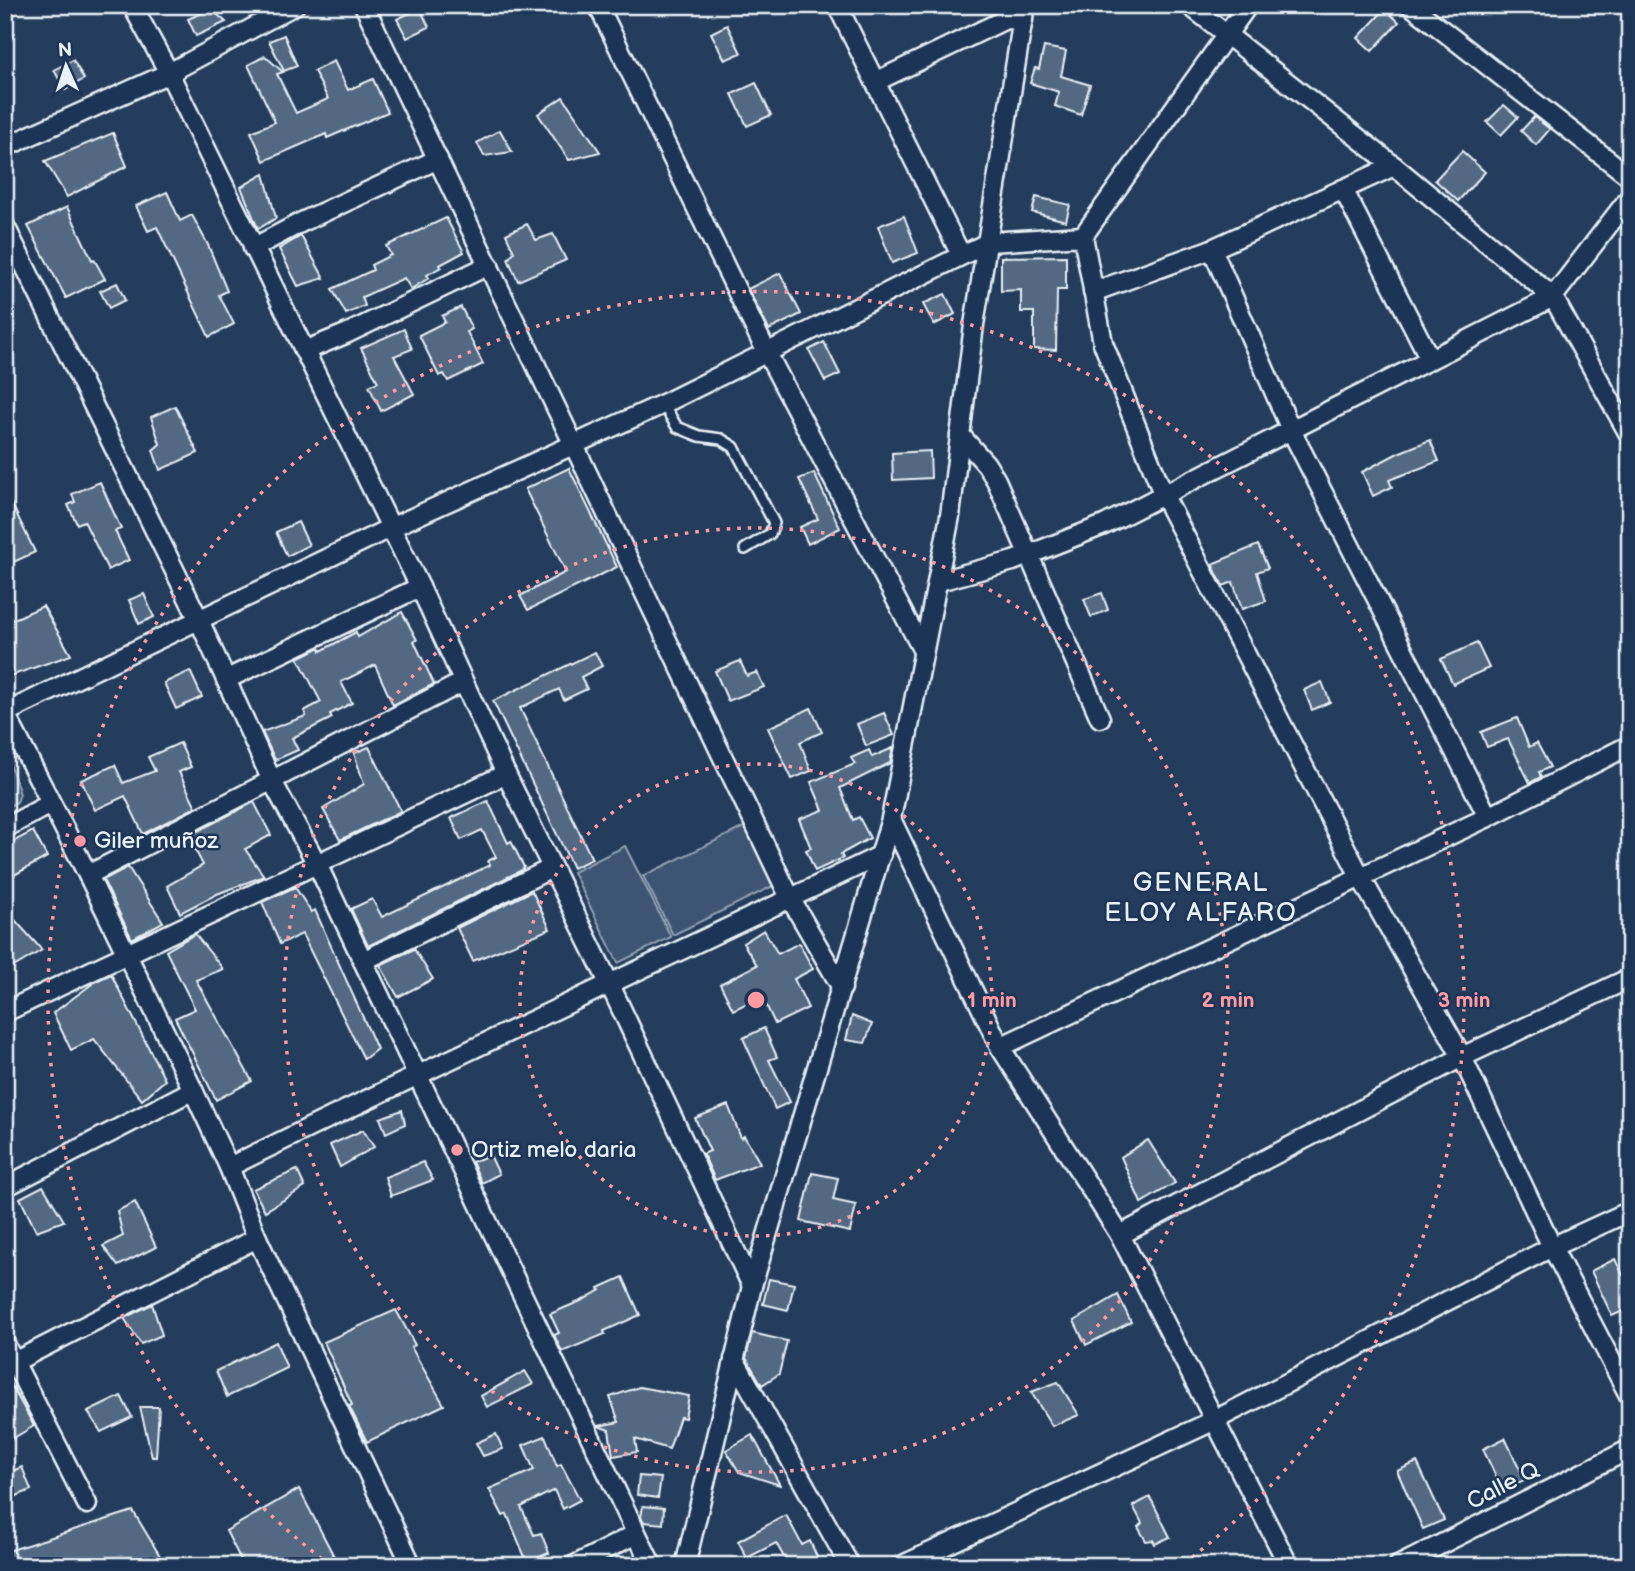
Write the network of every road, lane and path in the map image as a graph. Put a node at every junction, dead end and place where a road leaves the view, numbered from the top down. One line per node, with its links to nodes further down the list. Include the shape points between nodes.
1 (132, 5): 11 (street)
2 (295, 5): 11 (street)
3 (364, 5): 14 (street)
4 (598, 5): 29 (street)
5 (837, 5): 12 (street)
6 (1189, 5): 10 (street)
7 (1248, 5): 10 (street)
8 (1410, 5): 16 (street)
9 (1024, 13): 12 (street); 21 (street)
10 (1225, 34): 15 (street); 20 (street)
11 (169, 73): 13 (street); 22 (street)
12 (875, 82): 24 (street)
13 (5, 147)
14 (438, 159): 22 (street); 25 (street)
15 (1394, 166): 17 (street); 27 (street)
16 (1630, 177)
17 (1343, 189): 23 (street); 30 (street)
18 (1630, 197): 27 (street)
19 (5, 226): 42 (street)
20 (1083, 236): 21 (street); 26 (street)
21 (989, 242): 24 (street); 33 (street)
22 (253, 248): 28 (street)
23 (1212, 249): 26 (street); 32 (street)
24 (961, 256): 29 (street)
25 (488, 265): 28 (street); 35 (street)
26 (1093, 292): 36 (street, via 1103,343)
27 (1553, 297): 30 (street); 34 (street)
28 (304, 351): 37 (street)
29 (767, 353): 31 (street); 43 (street)
30 (1430, 359): 32 (street)
31 (663, 404): 35 (street); 38 (lane, via 677,427 734,447 768,507 774,523 770,534)
32 (1291, 430): 36 (street); 52 (street)
33 (960, 435): 39 (street, via 996,481); 40 (street)
34 (1630, 436)
35 (575, 444): 37 (street); 60 (street)
36 (1164, 496): 39 (street); 59 (street)
37 (390, 528): 41 (street); 42 (street)
38 (745, 549)
39 (1028, 555): 40 (street); 47 (street)
40 (939, 581): 43 (street)
41 (420, 587): 44 (street); 45 (street)
42 (199, 620): 44 (street); 46 (street)
43 (923, 651): 53 (street)
44 (227, 679): 50 (street)
45 (463, 682): 49 (street); 50 (street)
46 (5, 713): 51 (street)
47 (1100, 718)
48 (1630, 745): 52 (street)
49 (506, 774): 56 (street); 57 (street)
50 (272, 782): 56 (street); 58 (street)
51 (50, 804): 54 (street); 58 (street)
52 (1488, 817): 59 (street)
53 (891, 819): 55 (street); 67 (street)
54 (5, 828)
55 (881, 855): 60 (street); 65 (street)
56 (317, 864): 61 (street); 62 (street)
57 (552, 868): 62 (street); 64 (street)
58 (88, 875): 61 (street)
59 (1360, 876): 67 (street); 68 (street)
60 (790, 898): 64 (street); 65 (street)
61 (126, 955): 66 (street); 70 (street)
62 (363, 961): 69 (street)
63 (1630, 978): 68 (street)
64 (610, 985): 69 (street); 77 (street)
65 (842, 988): 77 (street)
66 (5, 1012)
67 (1000, 1047): 74 (street)
68 (1462, 1057): 74 (street); 76 (street)
69 (417, 1074): 71 (street); 85 (street)
70 (193, 1090): 71 (street); 72 (street)
71 (229, 1167): 75 (street)
72 (5, 1186)
73 (1630, 1211): 76 (street)
74 (1120, 1235): 82 (street)
75 (257, 1238): 80 (street); 86 (street)
76 (1552, 1247): 81 (street); 82 (street)
77 (752, 1286): 79 (street)
78 (5, 1344): 80 (street)
79 (734, 1359): 89 (street); 90 (street)
80 (14, 1362): 84 (street)
81 (1630, 1397)
82 (1213, 1421): 91 (street); 92 (street)
83 (1630, 1449): 93 (street, Calle Q)
84 (87, 1504)
85 (636, 1534): 87 (street); 88 (street)
86 (412, 1566)
87 (573, 1566)
88 (652, 1566)
89 (685, 1566)
90 (850, 1566)
91 (901, 1566)
92 (1289, 1566)
93 (1398, 1566)

